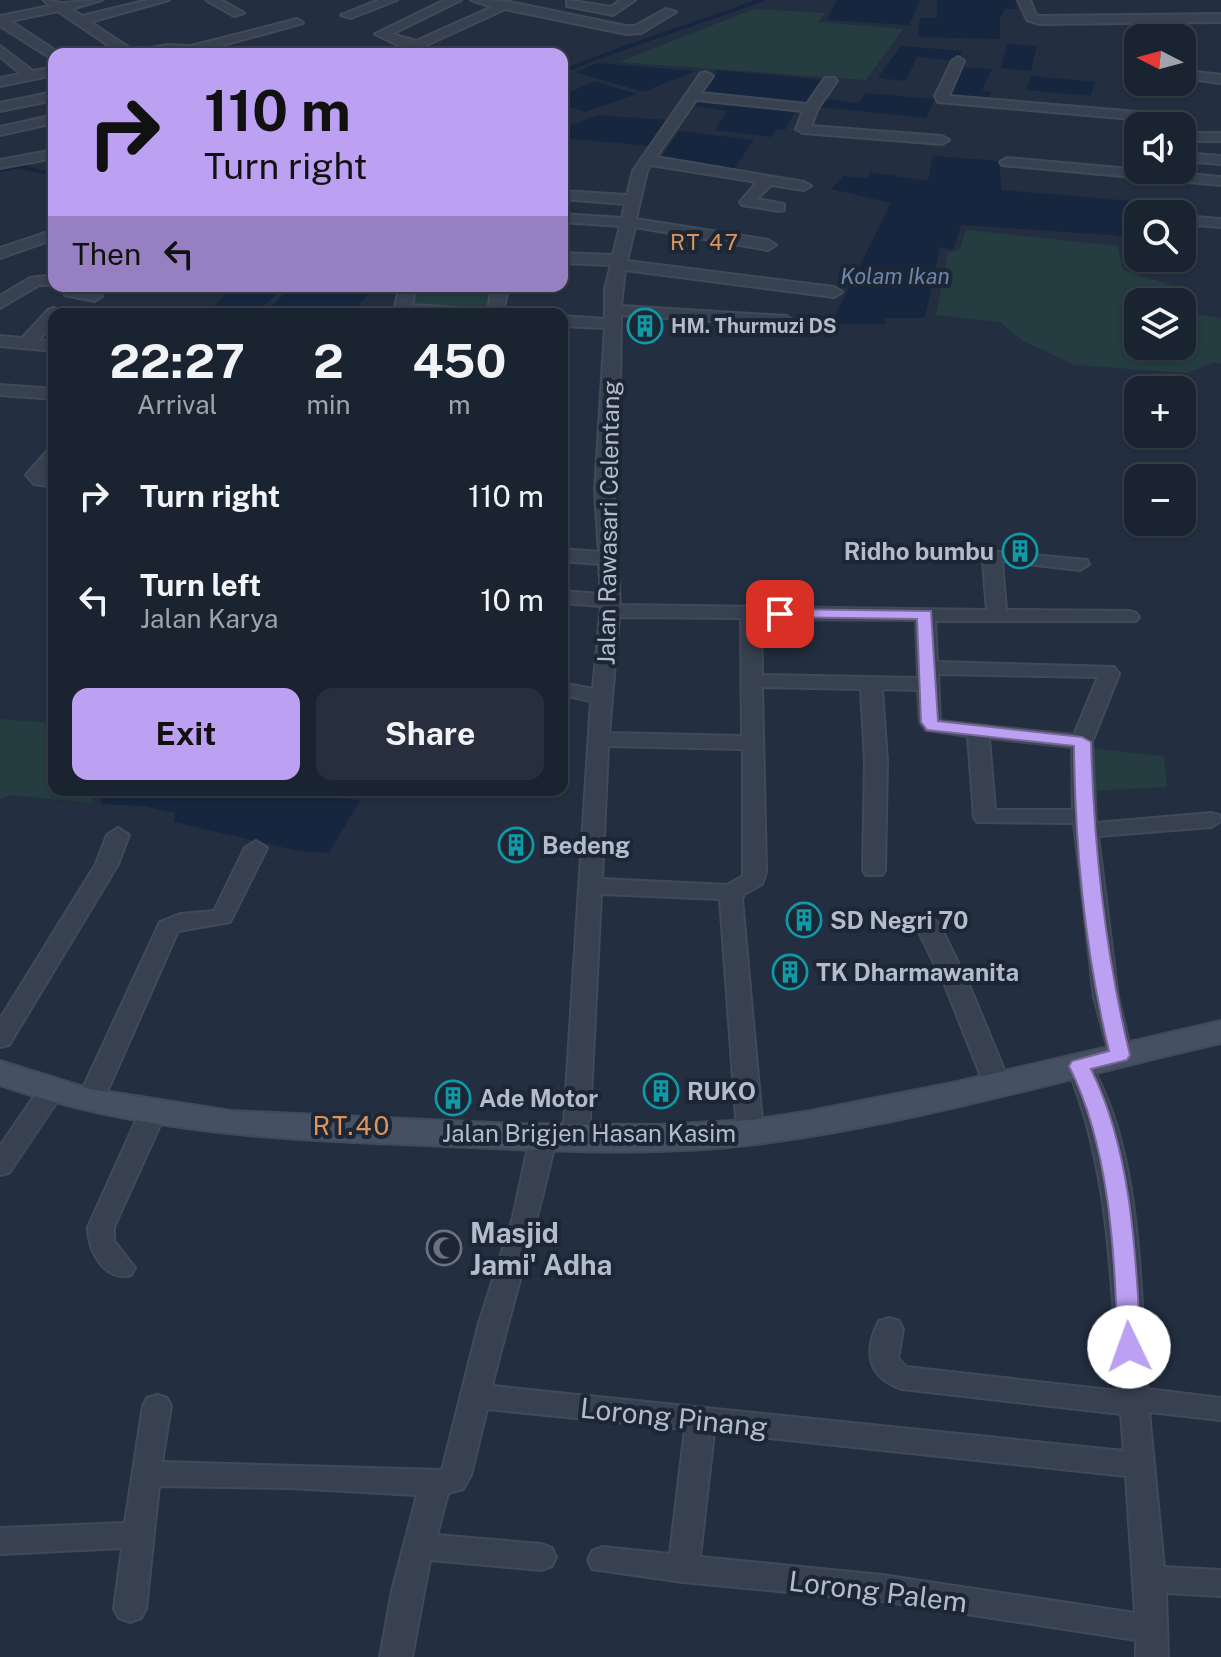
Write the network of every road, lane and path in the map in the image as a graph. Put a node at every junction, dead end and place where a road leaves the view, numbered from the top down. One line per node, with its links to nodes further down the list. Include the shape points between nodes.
1 (96, 0): 11 (street)
2 (163, 0): 18 (street)
3 (212, 0): 14 (street)
4 (391, 0): 15 (street)
5 (455, 0): 10 (street, via 381,34 418,45)
6 (477, 0): 10 (street)
7 (554, 0): 8 (street, via 611,11)
8 (629, 0)
9 (1024, 0): 16 (street, via 1031,17 1039,20)
10 (500, 3): 13 (street, via 632,30)
11 (55, 4): 17 (street); 18 (street)
12 (0, 8): 17 (street)
13 (670, 12)
14 (238, 13)
15 (347, 15)
16 (1221, 18)
17 (4, 19): 20 (street)
18 (81, 20): 23 (street)
19 (297, 23): 24 (street)
20 (17, 32): 21 (street); 22 (street)
21 (0, 35)
22 (32, 42): 25 (street); 26 (street)
23 (121, 48)
24 (200, 48)
25 (0, 50): 28 (street)
26 (48, 52)
27 (958, 61): 41 (street, via 943,99)
28 (17, 64): 29 (street); 31 (street)
29 (0, 67)
30 (48, 72): 31 (street)
31 (31, 76): 36 (street)
32 (706, 76): 37 (street, Jalan Rawasari Celentang)
33 (1196, 76): 34 (street)
34 (1221, 79)
35 (830, 81): 40 (street)
36 (0, 82)
37 (693, 96): 40 (street); 52 (street, Jalan Rawasari Celentang)
38 (48, 97): 39 (street)
39 (0, 107)
40 (811, 108): 47 (street, via 803,129)
41 (1124, 119)
42 (48, 120): 43 (street)
43 (27, 125): 45 (street); 49 (street)
44 (1196, 129): 46 (street)
45 (0, 131)
46 (1221, 137)
47 (942, 140)
48 (0, 145): 54 (street)
49 (48, 146)
50 (48, 153): 54 (street)
51 (1196, 158): 53 (street)
52 (647, 160): 59 (street); 63 (street, Jalan Rawasari Celentang)
53 (1221, 160)
54 (16, 161): 56 (street)
55 (1007, 162): 57 (street)
56 (0, 164)
57 (1124, 170)
58 (1196, 177): 60 (street)
59 (767, 180): 61 (street); 64 (street, via 747,202)
60 (1221, 181)
61 (804, 186)
62 (568, 195): 63 (street)
63 (633, 200): 67 (street, Jalan Rawasari Celentang)
64 (779, 207)
65 (568, 218): 67 (street)
66 (1196, 221): 68 (street)
67 (629, 222): 70 (street); 73 (street, Jalan Rawasari Celentang)
68 (1221, 223)
69 (48, 236): 71 (street)
70 (768, 245)
71 (0, 253)
72 (568, 258): 73 (street)
73 (618, 262): 76 (street); 81 (street, Jalan Rawasari Celentang)
74 (48, 280): 79 (street, via 38,280)
75 (71, 292): 78 (street)
76 (834, 292)
77 (499, 293): 80 (street)
78 (94, 296)
79 (0, 303)
80 (496, 308)
81 (611, 317): 83 (street); 84 (street); 93 (street, Jalan Rawasari Celentang, via 604,491)
82 (48, 320): 86 (street)
83 (568, 321)
84 (786, 321)
85 (0, 341): 86 (street)
86 (26, 344): 87 (street)
87 (48, 346)
88 (0, 390): 89 (street)
89 (48, 394)
90 (48, 461): 91 (street, via 35,475)
91 (48, 481)
92 (568, 556): 93 (street)
93 (610, 559): 96 (street, Jalan Rawasari Celentang)
94 (1080, 564): 99 (street, via 995,555)
95 (568, 598): 96 (street)
96 (611, 606): 97 (street); 105 (street, Jalan Rawasari Celentang)
97 (751, 614): 98 (street); 102 (street)
98 (925, 614): 99 (street); 101 (street)
99 (997, 615): 100 (street)
100 (1129, 617)
101 (928, 676): 103 (street); 106 (street, via 931,724); 108 (street, via 1107,671)
102 (753, 681): 103 (street); 109 (street)
103 (871, 684): 114 (street)
104 (568, 690): 105 (street)
105 (603, 697): 107 (street, Jalan Rawasari Celentang)
106 (978, 732): 108 (street); 111 (street, via 985,817)
107 (598, 739): 109 (street); 115 (street, Jalan Rawasari Celentang)
108 (1082, 742): 111 (street)
109 (753, 743): 116 (street, via 755,877)
110 (1211, 820): 111 (street)
111 (1085, 823): 120 (street, via 1106,997)
112 (118, 835): 119 (street, via 107,864)
113 (256, 848): 125 (street, via 222,917 168,927)
114 (874, 870)
115 (590, 886): 116 (street); 128 (street, Jalan Rawasari Celentang)
116 (732, 892): 127 (street)
117 (928, 926): 123 (street)
118 (1221, 1032): 120 (street, Jalan Brigjen Hasan Kasim)
119 (0, 1039)
120 (1120, 1055): 121 (street, Jalan Brigjen Hasan Kasim)
121 (1079, 1066): 123 (street, Jalan Brigjen Hasan Kasim); 133 (street, via 1107,1139 1126,1265)
122 (0, 1073): 124 (street, Jalan Brigjen Hasan Kasim)
123 (997, 1084): 127 (street, Jalan Brigjen Hasan Kasim)
124 (51, 1091): 125 (street, Jalan Brigjen Hasan Kasim); 129 (street)
125 (90, 1101): 126 (street, Jalan Brigjen Hasan Kasim)
126 (153, 1112): 128 (street, Jalan Brigjen Hasan Kasim, via 293,1128); 130 (street, via 101,1227 101,1243)
127 (750, 1132): 128 (street, Jalan Brigjen Hasan Kasim)
128 (560, 1138): 132 (street, via 507,1270)
129 (0, 1166)
130 (121, 1268)
131 (889, 1329): 133 (street, via 884,1359 890,1372 902,1378)
132 (475, 1396): 136 (street, Lorong Pinang); 139 (street, via 456,1475)
133 (1134, 1402): 135 (street); 137 (street)
134 (157, 1406): 138 (street)
135 (1221, 1409)
136 (701, 1420): 137 (street, Lorong Pinang); 145 (street)
137 (1139, 1465): 146 (street)
138 (145, 1474): 139 (street); 140 (street)
139 (435, 1484): 142 (street)
140 (138, 1535): 141 (street); 148 (street)
141 (0, 1541)
142 (418, 1546): 143 (street); 150 (street)
143 (541, 1557)
144 (603, 1560): 145 (street, Lorong Palem)
145 (683, 1569): 149 (street, Lorong Palem, via 882,1588)
146 (1150, 1579): 147 (street); 149 (street)
147 (1221, 1583)
148 (130, 1609)
149 (1152, 1643)
150 (396, 1657)

